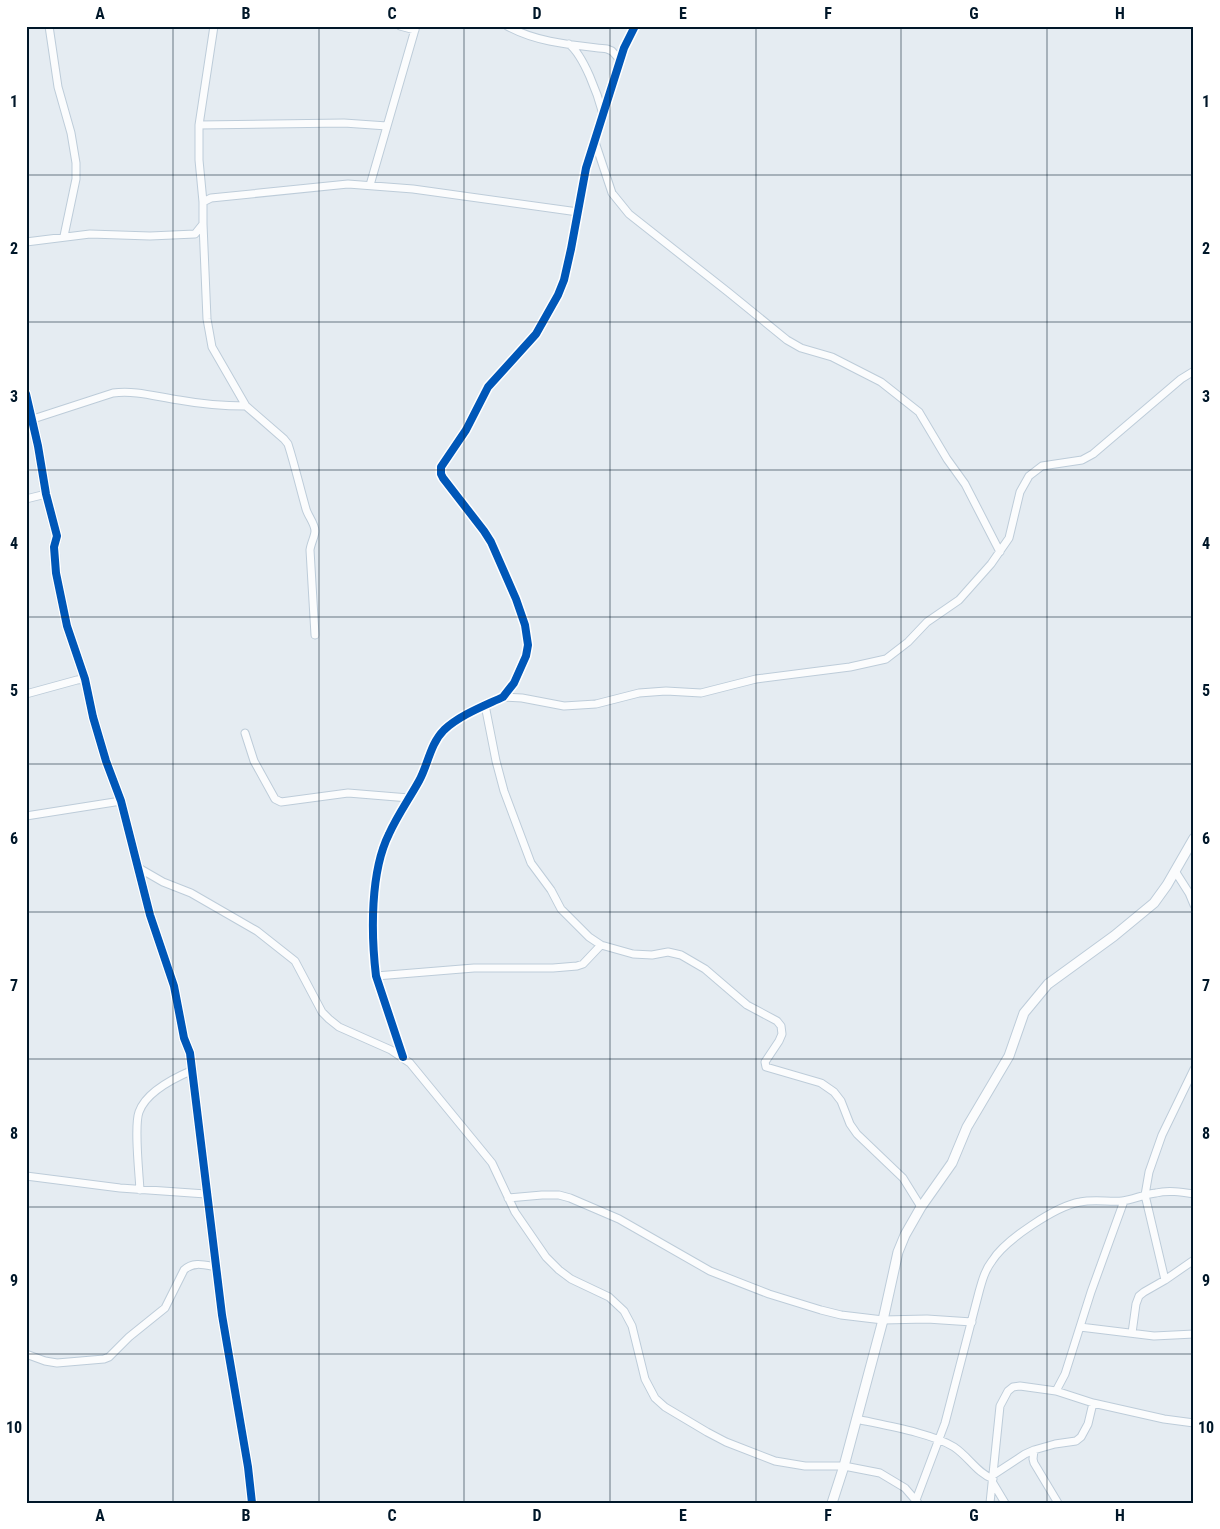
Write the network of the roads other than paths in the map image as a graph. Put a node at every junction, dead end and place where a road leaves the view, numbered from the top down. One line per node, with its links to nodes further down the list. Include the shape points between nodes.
1 (49, 26): 19 (street, via 58,87 76,163 76,180)
2 (214, 26): 12 (street)
3 (400, 26): 6 (street)
4 (507, 26): 7 (street, via 537,38)
5 (635, 26): 8 (street)
6 (415, 28): 13 (street)
7 (569, 44): 9 (street); 11 (street, via 578,53)
8 (624, 48): 9 (street); 10 (street)
9 (612, 51): 10 (street)
10 (620, 60): 11 (street)
11 (604, 114): 14 (street)
12 (199, 125): 13 (street, via 344,123); 16 (street)
13 (387, 126): 15 (street)
14 (595, 141): 17 (street); 27 (street, via 612,193 629,214 787,340 801,348 832,357 881,382 919,412 965,484)
15 (370, 185): 16 (street, via 348,184 239,194); 17 (street)
16 (203, 202): 18 (street)
17 (578, 212): 30 (street, via 564,280 553,307 536,334 488,387 466,430 441,467 443,478 491,542 526,625 526,656)
18 (203, 224): 19 (street, via 195,234 189,235); 23 (street, via 209,336)
19 (64, 236): 20 (street)
20 (26, 242)
21 (1194, 372): 27 (street, via 1181,379 1093,454 1082,460 1042,466 1029,476 1020,492 1009,538)
22 (26, 394): 24 (street)
23 (246, 406): 24 (street, via 124,392); 28 (street, via 288,444 315,529 310,550)
24 (33, 419): 25 (street)
25 (46, 494): 26 (street); 29 (street, via 57,536 54,547 56,574 67,626)
26 (26, 499)
27 (1000, 552): 33 (street, via 959,600 886,659 756,679 708,692 639,693 596,704 564,706)
28 (315, 635)
29 (85, 679): 31 (street); 37 (street, via 93,717)
30 (514, 683): 32 (street); 33 (street)
31 (26, 694)
32 (503, 697): 33 (street); 34 (street)
33 (522, 698)
34 (485, 705): 36 (street, via 444,730); 43 (street, via 500,778 531,863 561,909)
35 (245, 732): 36 (street, via 254,762 275,799 281,802 348,793)
36 (409, 798): 44 (street, via 388,835 376,878)
37 (121, 801): 38 (street); 40 (street)
38 (26, 816)
39 (1194, 838): 41 (street)
40 (137, 867): 45 (street, via 257,931 295,961 329,1019 339,1027); 47 (street, via 174,986)
41 (1175, 871): 42 (street); 55 (street, via 1154,903 1048,984 1034,999 1024,1013 1008,1056 967,1127 952,1163)
42 (1194, 905)
43 (601, 945): 44 (street, via 577,966 474,968); 55 (street, via 633,954 668,952 681,955 705,969 747,1005 777,1022 782,1034 765,1062 766,1067 821,1083 834,1092 850,1124 903,1178)
44 (376, 976): 45 (street)
45 (403, 1057): 53 (street, via 483,1150 497,1171)
46 (1194, 1069): 52 (street, via 1162,1135)
47 (192, 1070): 49 (street, via 167,1082 139,1112); 50 (street)
48 (26, 1176): 49 (street)
49 (140, 1190): 50 (street)
50 (206, 1194): 57 (street)
51 (1194, 1194): 52 (street, via 1172,1191)
52 (1145, 1195): 54 (street); 58 (street)
53 (508, 1198): 59 (street, via 559,1195 570,1198 619,1219 710,1271 736,1282 841,1316); 71 (street, via 534,1242 559,1270 609,1296 624,1311 632,1326 645,1379 654,1398 665,1407 720,1439 775,1461 805,1466)
54 (1124, 1201): 60 (street, via 1095,1200 1062,1207 1006,1245 985,1272); 61 (street)
55 (921, 1207): 59 (street, via 898,1252)
56 (1194, 1260): 58 (street)
57 (216, 1267): 64 (street, via 188,1266 165,1308 128,1337 109,1357 57,1363); 75 (street)
58 (1165, 1280): 62 (street, via 1140,1296)
59 (883, 1320): 60 (street, via 927,1318); 67 (street)
60 (972, 1322): 69 (street)
61 (1080, 1327): 62 (street); 65 (street)
62 (1132, 1333): 63 (street, via 1154,1336)
63 (1194, 1334)
64 (26, 1354)
65 (1056, 1391): 66 (street); 72 (street, via 1020,1386 1008,1391 1000,1406)
66 (1093, 1403): 68 (street); 70 (street, via 1088,1424 1076,1441)
67 (856, 1418): 69 (street); 71 (street)
68 (1194, 1423)
69 (940, 1439): 72 (street, via 955,1448 982,1474); 73 (street)
70 (1034, 1450): 72 (street); 74 (street, via 1034,1463)
71 (844, 1466): 73 (street, via 880,1473 905,1488); 76 (street)
72 (993, 1479): 77 (street); 78 (street)
73 (917, 1501)
74 (1057, 1501): 79 (street)
75 (252, 1503)
76 (832, 1503)
77 (990, 1503)
78 (1005, 1503)
79 (1048, 1503)

